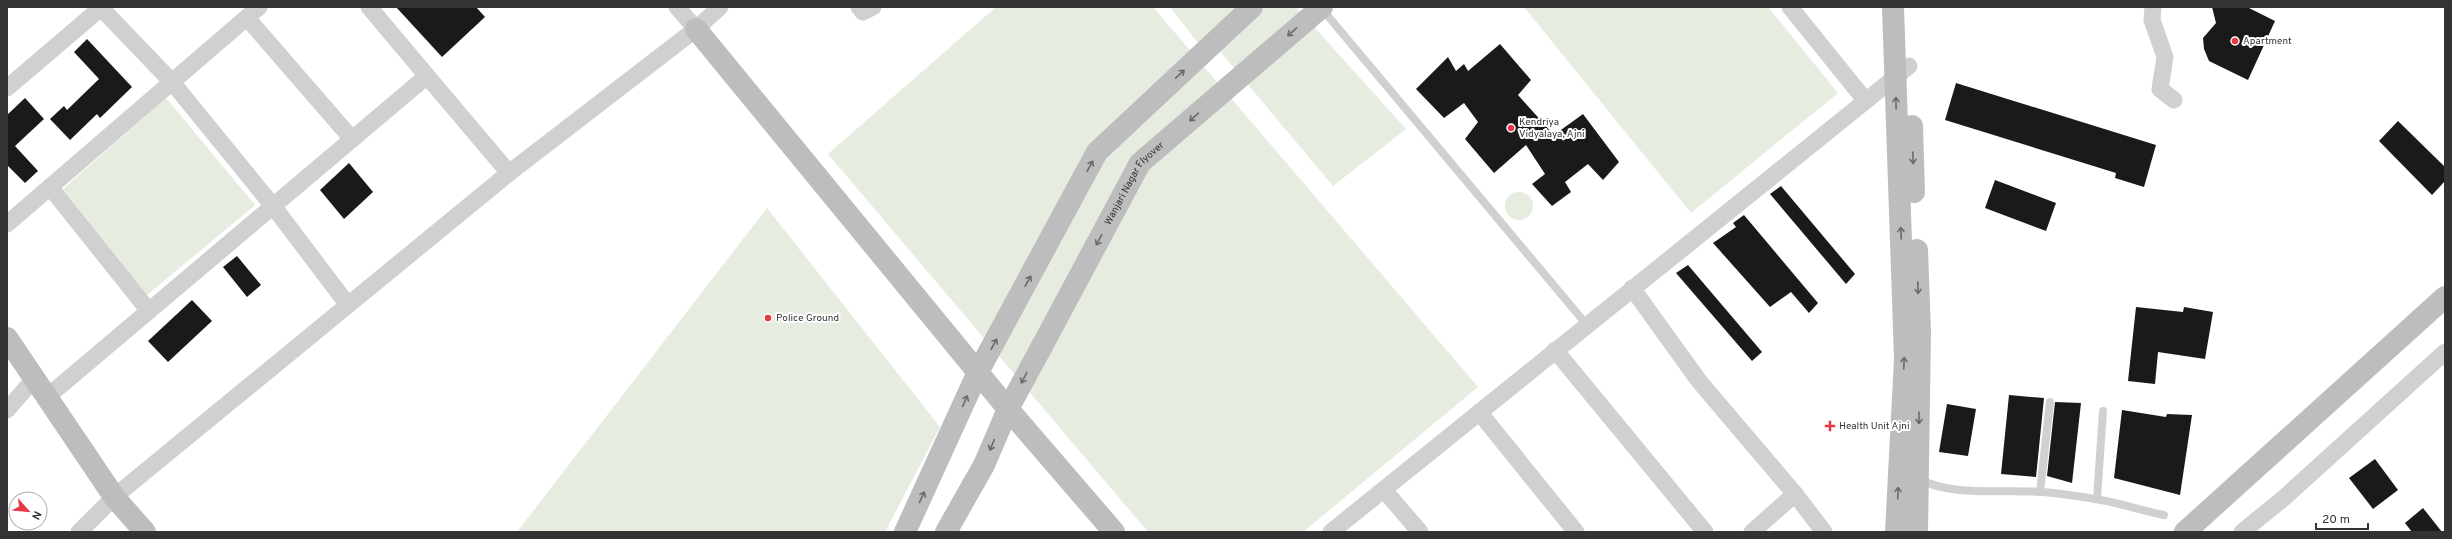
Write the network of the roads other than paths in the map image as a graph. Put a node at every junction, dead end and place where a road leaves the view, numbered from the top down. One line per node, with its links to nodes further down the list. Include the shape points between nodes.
1 (102, 7): 17 (street); 18 (street)
2 (369, 7): 16 (street)
3 (677, 7): 14 (street)
4 (720, 7): 14 (street)
5 (859, 7): 6 (street, via 863,12)
6 (873, 7)
7 (1252, 7): 34 (main road, one-way to 7, via 1097,152)
8 (1321, 7): 30 (lane); 38 (main road, Wanjari Nagar Flyover, one-way to 38, bridge, via 1140,163)
9 (1790, 7): 19 (street)
10 (1892, 7): 15 (main road)
11 (1907, 7): 15 (main road)
12 (2153, 7): 20 (street, via 2152,20 2165,57 2160,89)
13 (253, 12): 17 (street); 21 (street)
14 (696, 29): 22 (street); 34 (main road)
15 (1902, 71): 19 (street); 42 (main road, one-way to 42, via 1920,331); 60 (main road, one-way to 15, via 1905,359)
16 (426, 76): 21 (street); 22 (street)
17 (172, 82): 23 (street); 24 (street)
18 (7, 88)
19 (1865, 100): 26 (street)
20 (2174, 100)
21 (352, 139): 24 (street)
22 (509, 173): 28 (street)
23 (50, 187): 25 (street); 29 (street)
24 (273, 206): 28 (street); 29 (street)
25 (7, 224)
26 (1632, 288): 30 (street); 45 (street, via 1700,381)
27 (2445, 296): 62 (main road)
28 (348, 305): 46 (street)
29 (149, 311): 36 (street)
30 (1586, 325): 32 (street)
31 (7, 338): 35 (main road)
32 (1556, 350): 41 (street); 57 (street)
33 (2445, 352): 63 (street, via 2285,497)
34 (978, 372): 38 (main road); 51 (main road, one-way to 34)
35 (34, 379): 36 (main road); 39 (street)
36 (46, 397): 46 (main road)
37 (2050, 402): 44 (lane)
38 (1008, 409): 52 (main road, Wanjari Nagar Flyover, one-way to 52, via 984,465); 53 (main road)
39 (7, 410)
40 (2103, 411): 47 (lane)
41 (1479, 412): 43 (street); 56 (street)
42 (1919, 479): 44 (lane, via 1929,485 1966,490); 61 (main road)
43 (1384, 490): 54 (street); 55 (street)
44 (2040, 492): 47 (lane)
45 (1794, 494): 58 (street); 59 (street)
46 (114, 498): 49 (street); 50 (main road)
47 (2097, 499): 48 (lane, via 2138,511)
48 (2164, 515)
49 (79, 532)
50 (144, 532)
51 (905, 532)
52 (946, 532)
53 (1114, 532)
54 (1331, 532)
55 (1420, 532)
56 (1576, 532)
57 (1705, 532)
58 (1752, 532)
59 (1824, 532)
60 (1896, 532)
61 (1917, 532)
62 (2185, 532)
63 (2242, 532)

